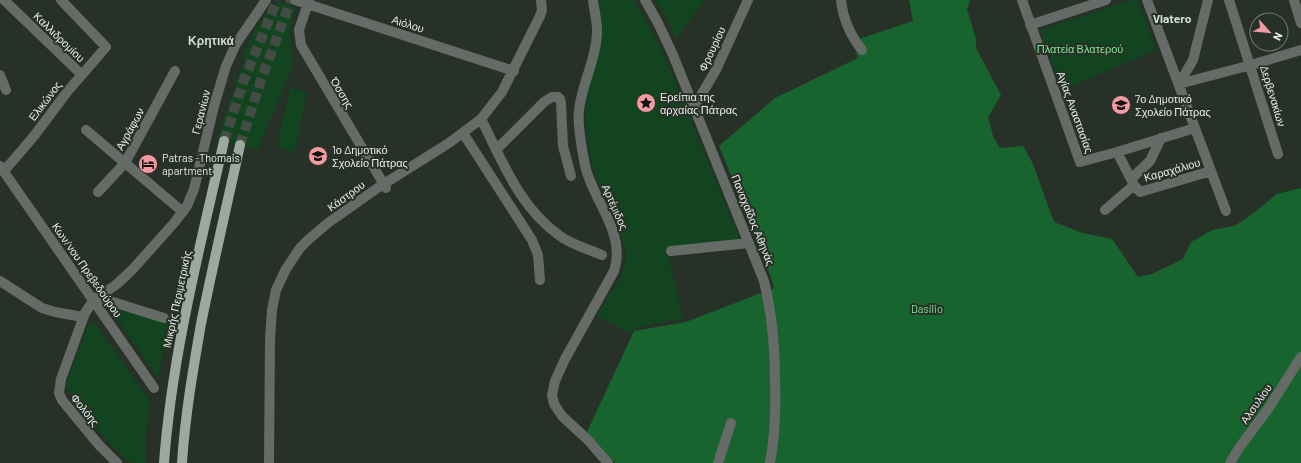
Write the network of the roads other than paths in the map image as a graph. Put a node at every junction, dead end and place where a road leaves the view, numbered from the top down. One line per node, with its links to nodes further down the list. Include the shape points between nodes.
1 (61, 0): 24 (street, Ελικώνος, via 106,47)
2 (266, 0): 48 (street, Γερανίων, via 236,44 226,66 194,189)
3 (295, 0): 15 (street, Αιόλου)
4 (593, 0): 64 (street, Αρτέμιδος, via 596,34 593,55 580,98 578,119 587,173 615,237 618,251 614,271 559,373 552,395 554,404 560,412)
5 (645, 0): 28 (street, Παναχαΐδος Αθηνάς, via 663,33)
6 (748, 0): 28 (street, Φρουρίου, via 716,70)
7 (841, 0): 19 (street, via 844,18)
8 (1022, 0): 18 (street, Αγίας Αναστασίας)
9 (1106, 0): 18 (street)
10 (1147, 0): 26 (street)
11 (1208, 0): 26 (street, via 1193,60)
12 (1229, 0): 21 (street, Δερβενακίων)
13 (1294, 0): 17 (street)
14 (541, 1): 23 (street, Κάστρου, via 540,16)
15 (308, 2): 23 (street, Αιόλου); 44 (street, Όσσης, via 299,30 301,45)
16 (4, 3): 24 (street, Καλλιδρομίου)
17 (1301, 23)
18 (1030, 25): 37 (street, Αγίας Αναστασίας, via 1080,162)
19 (862, 50)
20 (1301, 50): 21 (street)
21 (1251, 65): 26 (street); 38 (street, Δερβενακίων)
22 (175, 71): 39 (street, Αγράφων)
23 (514, 71): 29 (street, Κάστρου, via 496,101)
24 (81, 74): 40 (street, Ελικώνος, via 29,142)
25 (0, 75): 27 (street)
26 (1179, 84): 30 (street)
27 (6, 90)
28 (694, 107): 49 (street, Παναχαΐδος Αθηνάς)
29 (481, 119): 32 (street, Κάστρου); 36 (street)
30 (1195, 128): 33 (street, Αγίας Αναστασίας); 41 (street)
31 (86, 130): 39 (street)
32 (463, 133): 44 (street, Κάστρου); 52 (street, via 532,240 538,255)
33 (1161, 138): 37 (street, Αγίας Αναστασίας); 43 (street, via 1150,161)
34 (224, 141): 61 (main road, Μικρής Περιμετρικής, via 182,330 170,400)
35 (240, 145): 62 (main road, via 192,375)
36 (496, 150): 42 (street, via 544,102 552,97 558,97 561,103 563,146); 51 (street, via 516,188 537,216 569,241)
37 (1117, 152): 43 (street)
38 (1278, 154)
39 (125, 163): 45 (street, Αγράφων); 48 (street)
40 (2, 169): 54 (street, Κων/νου Πρεβεδούρου)
41 (1211, 171): 43 (street, Καραχάλιου, via 1140,192); 47 (street)
42 (571, 176)
43 (1132, 182): 46 (street, Καραχάλιου)
44 (385, 186): 63 (street, Κάστρου, via 328,223 308,240 293,258 279,285 272,310 270,339)
45 (98, 192)
46 (1105, 210)
47 (1226, 211)
48 (183, 212): 54 (street, Γερανίων, via 132,270)
49 (749, 243): 50 (street); 66 (street, Παναχαΐδος Αθηνάς, via 764,281 773,328 775,415)
50 (671, 251)
51 (602, 255)
52 (540, 280)
53 (0, 281): 55 (street, via 42,308)
54 (95, 299): 55 (street, Γερανίων); 56 (street); 58 (street, Κων/νου Πρεβεδούρου)
55 (83, 317): 60 (street, Φολόης, via 61,379 60,395 79,422)
56 (164, 318)
57 (1301, 357): 67 (street, Αλσυλίου)
58 (154, 388)
59 (731, 423): 65 (street)
60 (115, 462)
61 (164, 463)
62 (182, 463)
63 (269, 463)
64 (608, 463)
65 (718, 463)
66 (770, 463)
67 (1230, 463)

